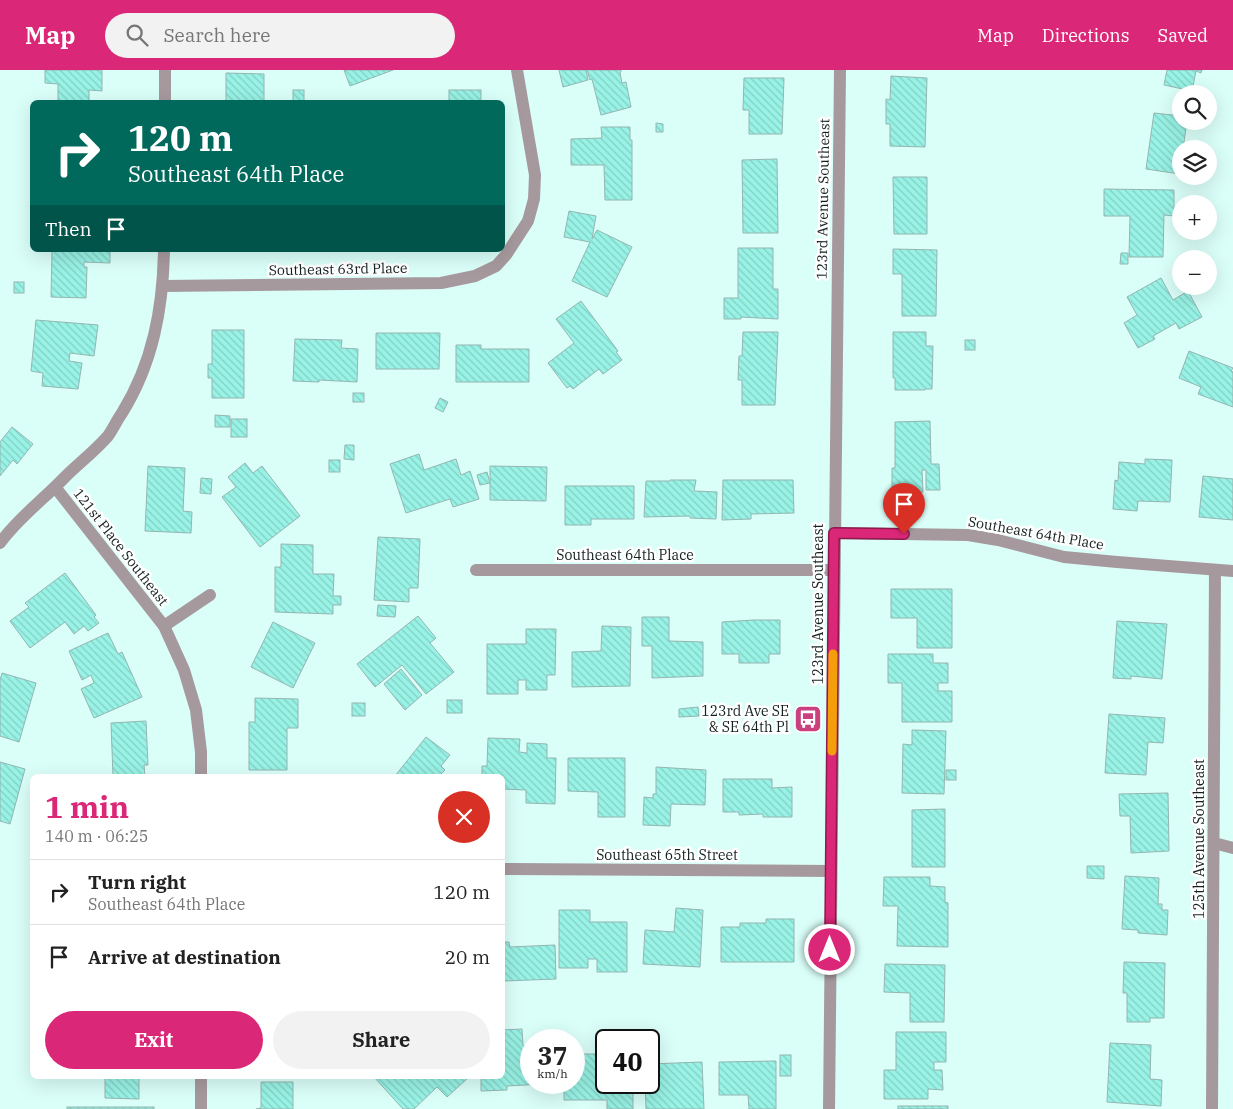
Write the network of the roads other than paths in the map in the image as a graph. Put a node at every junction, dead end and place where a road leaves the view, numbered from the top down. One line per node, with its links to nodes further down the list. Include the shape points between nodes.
1 (166, 70): 4 (street)
2 (517, 70): 6 (street, Southeast 63rd Place, via 534,175 534,199 528,221 496,266 441,283)
3 (840, 70): 8 (street, 123rd Avenue Southeast)
4 (165, 100)
5 (164, 252): 6 (street)
6 (163, 286): 7 (street, via 155,336 145,369 128,403 108,435)
7 (55, 487): 9 (street); 15 (street, 121st Place Southeast)
8 (834, 533): 11 (street, 123rd Avenue Southeast); 12 (street, Southeast 64th Place, via 968,535 1064,557)
9 (0, 542)
10 (476, 570): 11 (street, Southeast 64th Place)
11 (834, 570): 20 (street, 123rd Avenue Southeast)
12 (1215, 570): 13 (street, Southeast 64th Place); 17 (street, 125th Avenue Southeast)
13 (1233, 571)
14 (210, 595): 15 (street, 121st Place Southeast)
15 (164, 626): 16 (street, 121st Place Southeast, via 184,670 196,710)
16 (201, 774)
17 (1214, 843): 18 (street); 24 (street, 125th Avenue Southeast)
18 (1233, 848)
19 (505, 869): 20 (street, Southeast 65th Street)
20 (831, 871): 23 (street, 123rd Avenue Southeast)
21 (201, 1079): 22 (street)
22 (201, 1109)
23 (829, 1109)
24 (1212, 1109)

